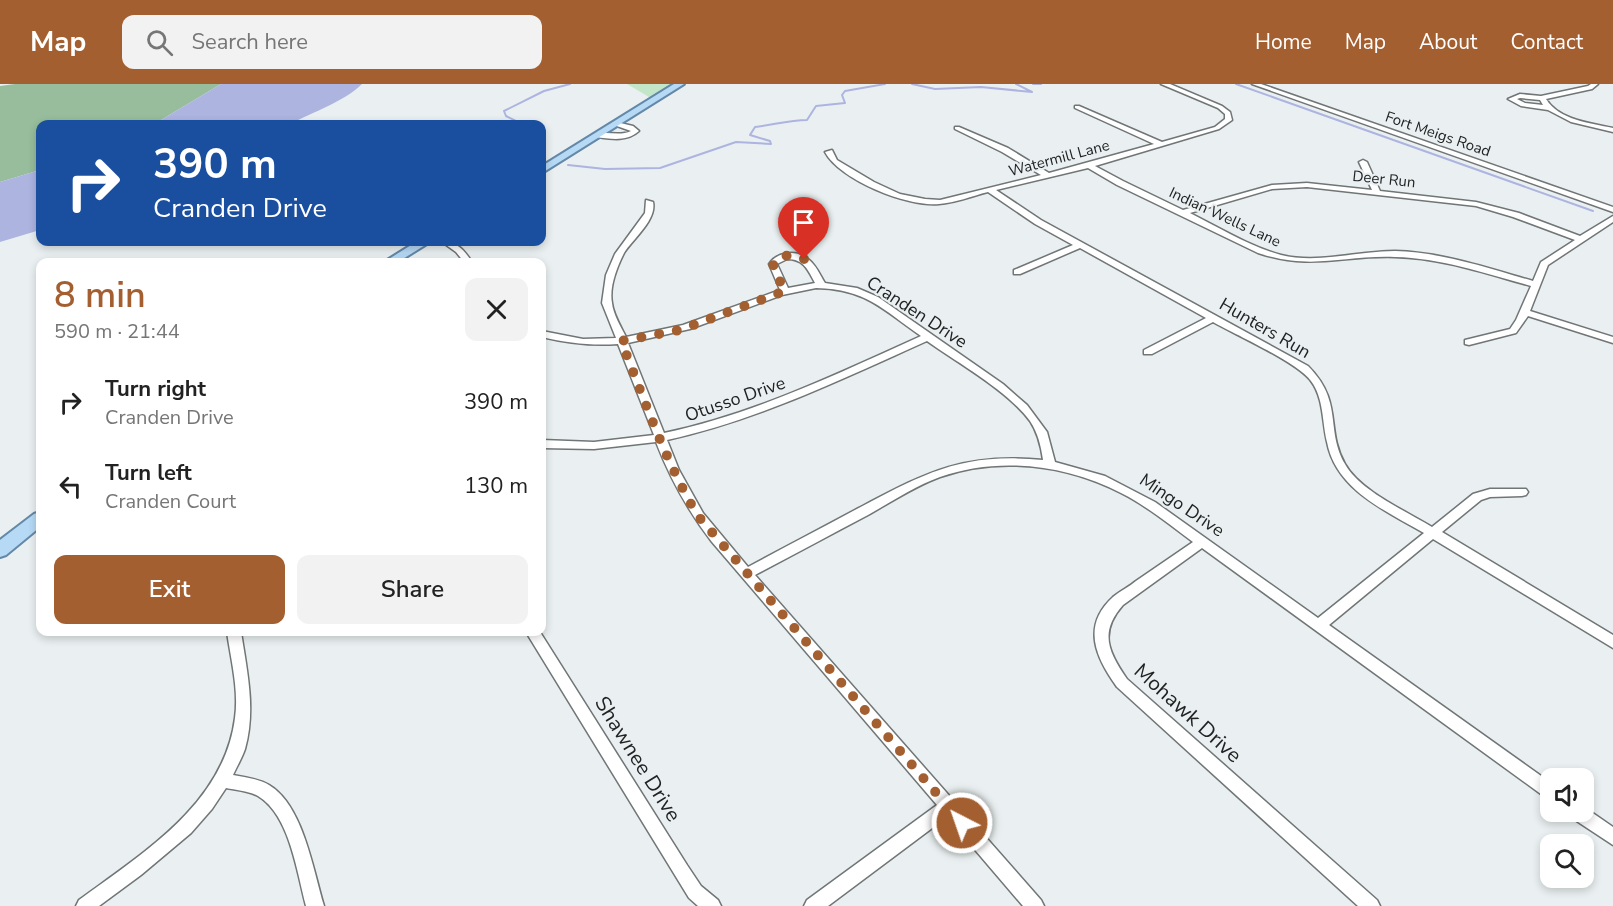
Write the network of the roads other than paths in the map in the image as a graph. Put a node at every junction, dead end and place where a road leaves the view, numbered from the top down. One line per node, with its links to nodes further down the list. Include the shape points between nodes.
1 (680, 84): 8 (main road)
2 (1164, 84): 12 (street, Watermill Lane, via 1220,107 1230,118 1217,128)
3 (1255, 84): 21 (street, Fort Meigs Road)
4 (1595, 84): 5 (street)
5 (1542, 98): 7 (street); 7 (street, via 1511,99 1518,104)
6 (1077, 107): 12 (street)
7 (1549, 108): 10 (street, via 1576,121)
8 (616, 124): 11 (main road); 11 (street, via 635,131 621,137)
9 (957, 128): 17 (street)
10 (1613, 130)
11 (599, 135): 16 (main road)
12 (1161, 144): 15 (street, Watermill Lane)
13 (829, 152): 18 (street, Watermill Lane, via 834,161 888,194 910,200 940,202)
14 (1363, 162): 19 (street)
15 (1089, 165): 17 (street, Watermill Lane); 22 (street, Indian Wells Lane)
16 (546, 168)
17 (1047, 175): 18 (street, Watermill Lane)
18 (990, 190): 25 (street, Hunters Run)
19 (1377, 192): 22 (street, Deer Run, via 1282,186); 24 (street, Deer Run, via 1496,209)
20 (649, 202): 39 (street, via 649,213 614,262 608,284 607,303)
21 (1613, 210)
22 (1182, 213): 31 (street, Indian Wells Lane, via 1261,251 1290,260 1412,256)
23 (1613, 218): 24 (street)
24 (1581, 239): 31 (street, via 1544,264)
25 (1080, 245): 30 (street); 35 (street, Hunters Run)
26 (417, 246): 28 (main road)
27 (452, 246): 29 (street)
28 (397, 258)
29 (465, 258)
30 (1017, 272)
31 (1535, 284): 34 (street)
32 (821, 285): 33 (street, Cranden Drive); 33 (street, via 804,259 784,256 772,264); 37 (street, Cranden Drive, via 867,295)
33 (785, 291): 39 (street, Cranden Drive, via 680,330)
34 (1524, 312): 38 (street); 40 (street, via 1513,331)
35 (1214, 318): 41 (street); 47 (street, Hunters Run, via 1291,360 1314,378 1324,392 1334,449 1342,468 1361,487)
36 (546, 335): 39 (street, Cranden Drive, via 573,341)
37 (928, 337): 42 (street, Otusso Drive, via 747,416); 44 (street, Cranden Drive, via 1027,409 1048,442)
38 (1613, 340)
39 (621, 341): 42 (street)
40 (1469, 342)
41 (1148, 352)
42 (659, 438): 43 (street, Otusso Drive, via 606,444); 50 (street, via 698,516)
43 (546, 444)
44 (1050, 465): 48 (street, Mingo Drive, via 1120,487); 50 (street, Mingo Drive, via 999,461 958,467)
45 (1522, 492): 47 (street, via 1477,497)
46 (36, 521): 49 (main road)
47 (1431, 532): 51 (street); 54 (street, Hunters Run)
48 (1202, 542): 51 (street, Mingo Drive); 65 (street, Mohawk Drive, via 1112,607 1101,629 1109,665 1122,683)
49 (0, 550)
50 (746, 574): 57 (street)
51 (1319, 625): 56 (street, Mingo Drive)
52 (235, 636): 55 (street, via 243,718 233,759)
53 (535, 636): 62 (street, Shawnee Drive, via 681,871 695,892)
54 (1613, 642)
55 (223, 780): 60 (street, via 185,827); 61 (street, via 262,789 279,801)
56 (1540, 784)
57 (948, 807): 63 (street); 64 (street)
58 (1592, 822): 59 (street)
59 (1613, 837)
60 (86, 906)
61 (315, 906)
62 (712, 906)
63 (813, 906)
64 (1035, 906)
65 (1371, 906)

